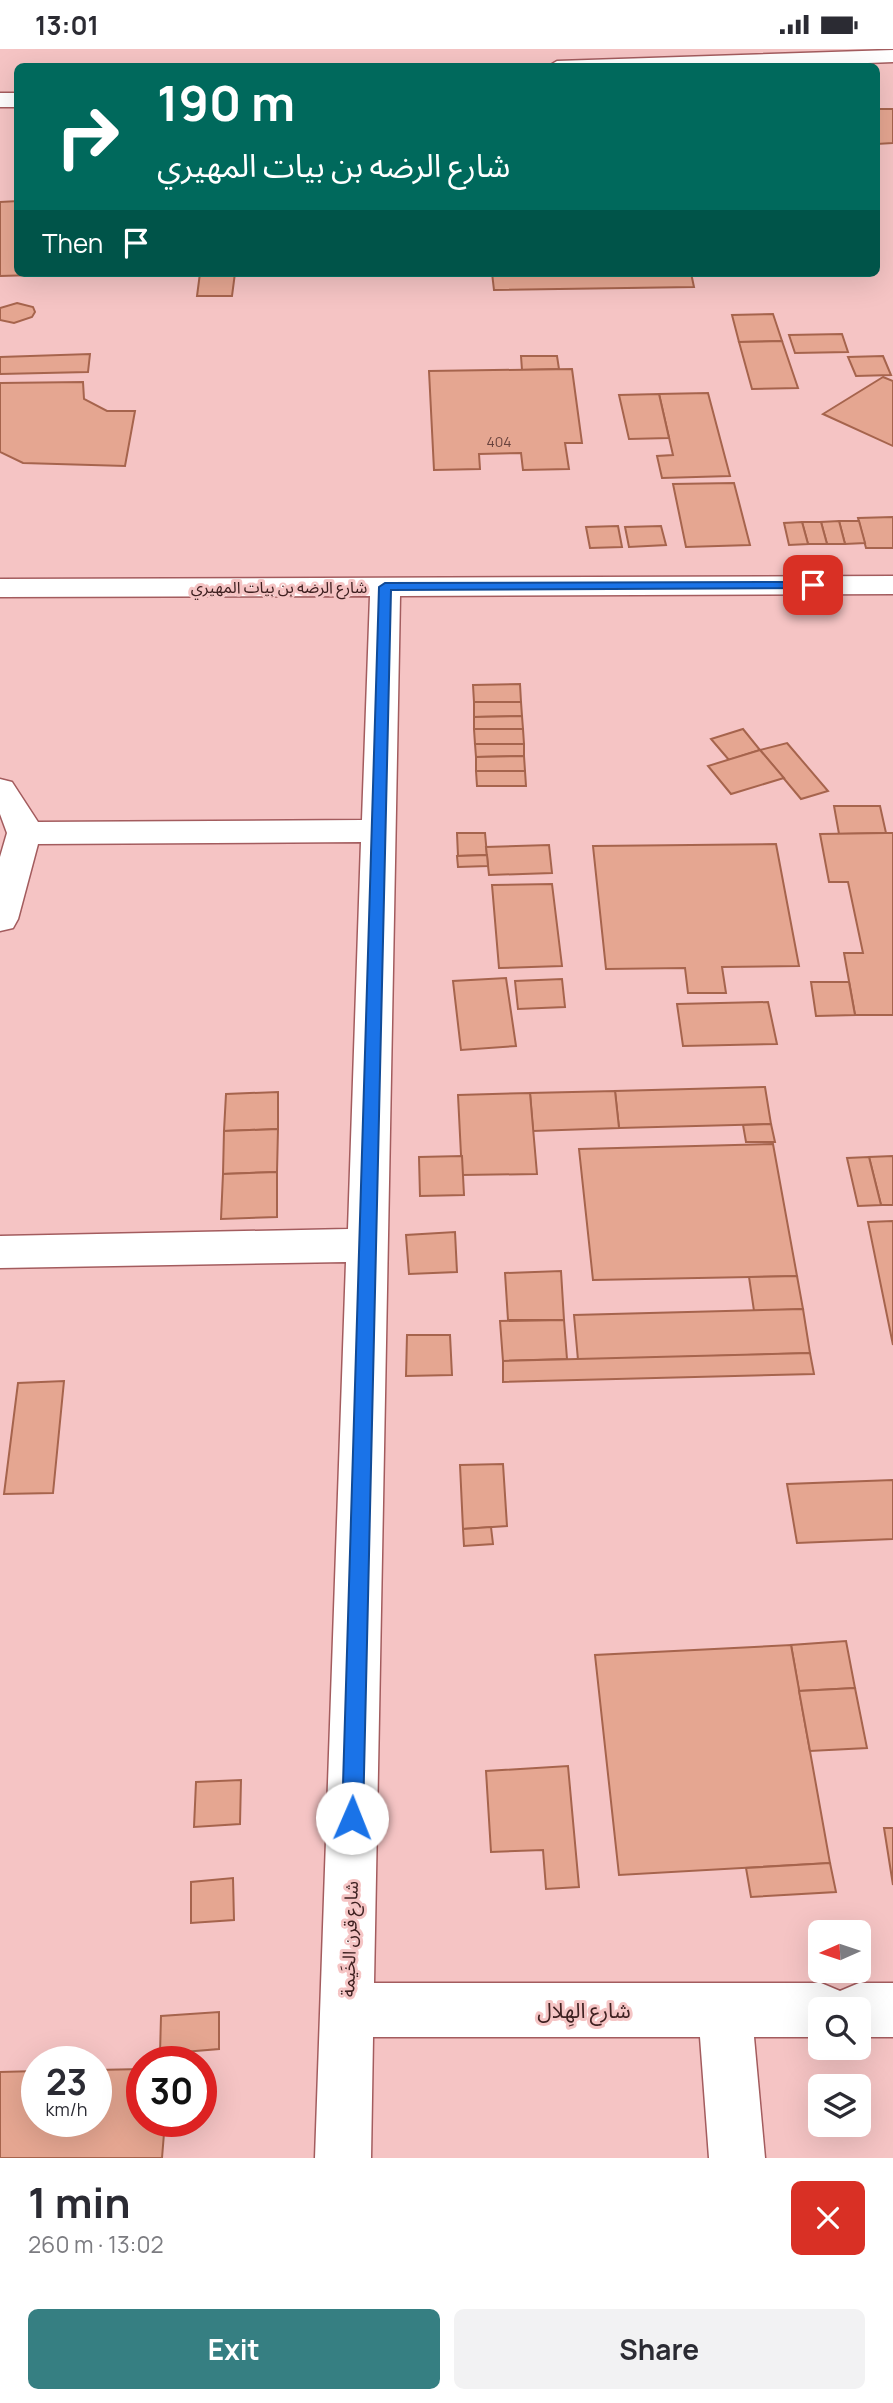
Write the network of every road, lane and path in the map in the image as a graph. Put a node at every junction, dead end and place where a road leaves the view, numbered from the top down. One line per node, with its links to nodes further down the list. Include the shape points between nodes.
1 (893, 56): 2 (street)
2 (579, 57)
3 (893, 585): 4 (street, شارع الرضه بن بيات المهيري)
4 (385, 587): 5 (street, شارع الرضه بن بيات المهيري); 7 (street, شارع قرن الخَيمة)
5 (0, 588)
6 (0, 790): 8 (street, via 20,817)
7 (378, 831): 8 (street); 10 (street, شارع قرن الخَيمة)
8 (24, 833): 9 (street)
9 (0, 919)
10 (368, 1245): 11 (street); 12 (street, شارع قرن الخَيمة)
11 (0, 1252)
12 (347, 2010): 13 (street, شارع الهِلال); 17 (street, شارع قرن الخَيمة)
13 (725, 2010): 14 (street, شارع الهِلال); 18 (street)
14 (808, 2010)
15 (871, 2010): 16 (street)
16 (893, 2010)
17 (343, 2158)
18 (737, 2158)

